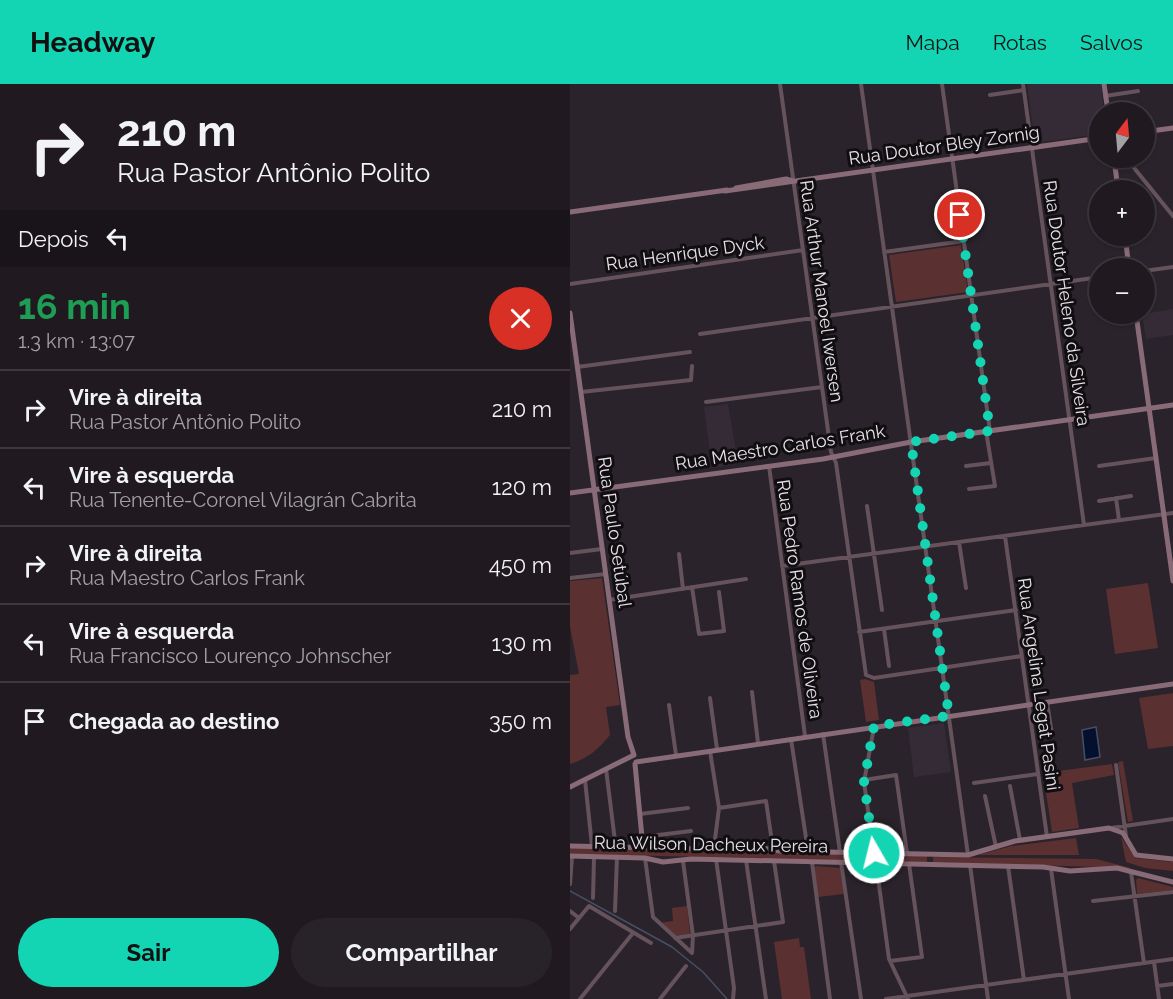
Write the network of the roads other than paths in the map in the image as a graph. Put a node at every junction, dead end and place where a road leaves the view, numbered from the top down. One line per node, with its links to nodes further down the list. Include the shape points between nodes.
1 (780, 84): 17 (street, Rua Arthur Manoel Iwersen)
2 (861, 84): 16 (street)
3 (942, 84): 14 (street)
4 (1104, 84): 8 (main road)
5 (1023, 87): 7 (street); 13 (street, Rua Doutor Heleno da Silveira)
6 (1138, 91): 8 (street)
7 (990, 95)
8 (1105, 96): 9 (main road)
9 (1106, 102)
10 (1173, 128): 11 (main road)
11 (1155, 130)
12 (1089, 140): 13 (main road, Rua Doutor Bley Zornig)
13 (1032, 148): 14 (main road, Rua Doutor Bley Zornig); 27 (street, Rua Doutor Heleno da Silveira)
14 (952, 159): 16 (main road, Rua Doutor Bley Zornig); 20 (street)
15 (1134, 168): 19 (street)
16 (873, 170): 17 (main road, Rua Doutor Bley Zornig); 22 (street)
17 (794, 181): 18 (main road, Rua Doutor Bley Zornig, via 786,179); 21 (street, Rua Arthur Manoel Iwersen)
18 (570, 212)
19 (1173, 216)
20 (964, 241): 22 (street); 28 (street)
21 (803, 250): 26 (street, Rua Henrique Dyck); 31 (street, Rua Arthur Manoel Iwersen)
22 (884, 252): 29 (street)
23 (1173, 267): 24 (street)
24 (1155, 269)
25 (1089, 279): 27 (street)
26 (570, 284)
27 (1051, 284): 28 (street); 42 (street, Rua Doutor Heleno da Silveira)
28 (971, 296): 29 (street); 43 (street)
29 (892, 307): 31 (street); 44 (street)
30 (570, 313): 36 (main road, Rua Paulo Setúbal)
31 (813, 318): 33 (street); 37 (street, Rua Arthur Manoel Iwersen)
32 (1137, 324): 41 (main road)
33 (700, 334)
34 (690, 352): 36 (street)
35 (692, 366): 38 (street, via 691,380)
36 (577, 367): 38 (main road, Rua Paulo Setúbal)
37 (822, 387): 39 (street); 45 (street, Rua Arthur Manoel Iwersen)
38 (581, 392): 52 (main road, Rua Paulo Setúbal)
39 (706, 402)
40 (1173, 405): 41 (main road, Rua Maestro Carlos Frank)
41 (1149, 409): 42 (main road, Rua Maestro Carlos Frank); 46 (main road)
42 (1070, 420): 43 (main road, Rua Maestro Carlos Frank); 61 (street, Rua Doutor Heleno da Silveira)
43 (988, 431): 44 (main road, Rua Maestro Carlos Frank); 47 (street)
44 (911, 442): 45 (main road, Rua Maestro Carlos Frank); 64 (street)
45 (833, 457): 48 (main road, Rua Maestro Carlos Frank); 69 (street, Rua Arthur Manoel Iwersen)
46 (1156, 458): 50 (street); 59 (main road)
47 (991, 463): 49 (street); 51 (street, via 994,486)
48 (769, 466): 52 (main road, Rua Maestro Carlos Frank); 70 (street, Rua Pedro Ramos de Oliveira)
49 (966, 466)
50 (1099, 466)
51 (969, 489)
52 (594, 490): 53 (main road, Rua Maestro Carlos Frank); 65 (main road, Rua Paulo Setúbal)
53 (570, 493)
54 (1131, 496): 55 (street)
55 (1116, 498): 56 (street); 60 (street)
56 (1099, 501)
57 (867, 506): 68 (street)
58 (1173, 513): 59 (street)
59 (1164, 514): 60 (street); 74 (main road)
60 (1119, 520): 61 (street)
61 (1084, 525): 62 (street)
62 (1005, 536): 63 (street); 81 (street, Rua Angelina Legat Pasini)
63 (959, 542): 64 (street); 76 (street)
64 (925, 547): 68 (street); 82 (street)
65 (602, 549): 66 (street); 71 (main road, Rua Paulo Setúbal)
66 (570, 553)
67 (679, 554): 77 (street)
68 (874, 554): 69 (street); 80 (street)
69 (849, 557): 70 (street); 84 (street, Rua Arthur Manoel Iwersen)
70 (782, 566): 98 (street, Rua Pedro Ramos de Oliveira)
71 (606, 574): 72 (street); 79 (main road, Rua Paulo Setúbal)
72 (570, 578)
73 (746, 579): 75 (street)
74 (1173, 582)
75 (692, 587): 77 (street); 78 (street, via 699,634 724,631)
76 (966, 588)
77 (683, 589): 79 (street)
78 (719, 592)
79 (609, 600): 104 (main road, Rua Paulo Setúbal)
80 (882, 610)
81 (1016, 610): 82 (street); 85 (street, Rua Angelina Legat Pasini)
82 (936, 622): 83 (street); 87 (street)
83 (884, 629): 84 (street); 86 (street)
84 (859, 632): 87 (street, Rua Arthur Manoel Iwersen, via 868,677)
85 (1022, 656): 87 (street); 92 (street, Rua Angelina Legat Pasini)
86 (889, 666)
87 (942, 668): 94 (street)
88 (1173, 684): 91 (main road)
89 (752, 692): 100 (street)
90 (710, 698): 101 (street)
91 (1047, 702): 92 (main road); 97 (street)
92 (1029, 704): 94 (main road); 107 (street, Rua Angelina Legat Pasini)
93 (669, 705): 103 (street)
94 (949, 716): 95 (main road); 138 (street)
95 (874, 726): 96 (main road); 109 (street)
96 (823, 734): 98 (main road); 133 (street)
97 (1052, 735)
98 (805, 736): 99 (main road)
99 (791, 738): 100 (main road); 132 (street)
100 (758, 743): 101 (main road)
101 (717, 749): 102 (main road)
102 (710, 750): 103 (main road); 115 (street)
103 (676, 755): 104 (main road)
104 (632, 761): 106 (main road); 116 (main road, Rua Paulo Setúbal)
105 (1116, 765): 118 (street)
106 (606, 768): 108 (main road); 125 (street)
107 (1038, 774): 110 (street); 123 (street, Rua Angelina Legat Pasini)
108 (585, 779): 112 (main road); 127 (street)
109 (864, 780): 135 (street); 136 (street, via 896,775)
110 (974, 783)
111 (1010, 786): 124 (street)
112 (570, 787)
113 (985, 796): 130 (street)
114 (688, 808): 116 (street)
115 (719, 808): 128 (street); 131 (street, via 766,801)
116 (639, 814): 122 (main road, Rua Paulo Setúbal)
117 (1173, 819): 118 (street)
118 (1125, 826): 119 (street); 121 (street)
119 (1109, 828): 121 (main road); 123 (main road, Rua Wilson Dacheux Pereira)
120 (691, 831): 122 (street)
121 (1126, 836): 145 (main road, via 1136,855)
122 (642, 837): 129 (main road, Rua Paulo Setúbal)
123 (1047, 837): 124 (main road, Rua Wilson Dacheux Pereira)
124 (1020, 840): 130 (main road, Rua Wilson Dacheux Pereira)
125 (615, 841)
126 (570, 846): 127 (main road, Rua Wilson Dacheux Pereira)
127 (592, 846): 129 (main road, Rua Wilson Dacheux Pereira)
128 (714, 847): 129 (main road, Rua Wilson Dacheux Pereira); 131 (main road, Rua Wilson Dacheux Pereira)
129 (643, 848)
130 (996, 848): 138 (main road, Rua Wilson Dacheux Pereira)
131 (773, 849): 132 (main road, Rua Wilson Dacheux Pereira)
132 (808, 851): 133 (main road, Rua Wilson Dacheux Pereira)
133 (840, 852): 134 (main road, Rua Wilson Dacheux Pereira)
134 (860, 852): 135 (main road, Rua Wilson Dacheux Pereira); 150 (main road, via 864,857)
135 (874, 853): 136 (main road, Rua Wilson Dacheux Pereira)
136 (907, 853): 137 (main road, Rua Wilson Dacheux Pereira)
137 (933, 854): 138 (main road, Rua Wilson Dacheux Pereira); 153 (main road, via 929,858)
138 (968, 855)
139 (571, 856): 140 (main road, Rua Wilson Dacheux Pereira); 159 (street)
140 (594, 857): 141 (main road, Rua Wilson Dacheux Pereira); 162 (street)
141 (617, 857): 142 (main road, Rua Wilson Dacheux Pereira); 165 (street)
142 (645, 858): 146 (main road, Rua Wilson Dacheux Pereira); 172 (street, via 653,917)
143 (716, 860): 144 (main road, Rua Wilson Dacheux Pereira); 146 (main road, Rua Wilson Dacheux Pereira); 169 (street)
144 (746, 860): 147 (main road, Rua Wilson Dacheux Pereira); 167 (street)
145 (1173, 860)
146 (683, 861): 171 (street)
147 (774, 861): 148 (main road, Rua Wilson Dacheux Pereira); 167 (street, via 783,922)
148 (812, 862): 149 (main road, Rua Wilson Dacheux Pereira); 189 (street)
149 (841, 862): 150 (main road, Rua Wilson Dacheux Pereira); 190 (street)
150 (860, 863): 151 (main road, Rua Wilson Dacheux Pereira)
151 (876, 863): 152 (main road, Rua Wilson Dacheux Pereira); 175 (street)
152 (909, 864): 153 (main road, Rua Wilson Dacheux Pereira); 175 (street, via 922,957)
153 (931, 864): 154 (main road, Rua Wilson Dacheux Pereira)
154 (970, 865): 155 (main road, Rua Wilson Dacheux Pereira); 182 (street)
155 (1008, 866): 156 (main road, Rua Wilson Dacheux Pereira); 180 (street)
156 (1051, 869): 157 (main road, Rua Wilson Dacheux Pereira, via 1111,868); 179 (street)
157 (1131, 872): 158 (main road, Rua Wilson Dacheux Pereira); 161 (street)
158 (1173, 882)
159 (570, 884)
160 (1173, 892): 161 (street)
161 (1134, 897): 163 (street); 177 (street)
162 (593, 898)
163 (1093, 901)
164 (570, 911): 166 (street)
165 (615, 911)
166 (579, 918): 168 (street); 170 (street, via 589,906)
167 (756, 926): 169 (street); 188 (street)
168 (570, 929)
169 (726, 931): 171 (street); 187 (street)
170 (633, 933): 173 (street); 185 (street)
171 (693, 936): 172 (street); 172 (street, via 692,953)
172 (674, 938)
173 (651, 943)
174 (1173, 959): 176 (street)
175 (890, 961): 184 (street)
176 (1154, 962): 177 (street); 183 (street)
177 (1144, 963): 179 (street)
178 (686, 966): 186 (street)
179 (1066, 974): 180 (street); 193 (street)
180 (1024, 980): 182 (street)
181 (1173, 984): 183 (street)
182 (987, 985): 184 (street); 192 (street)
183 (1157, 986): 194 (street)
184 (907, 998): 191 (street)
185 (580, 999)
186 (660, 999)
187 (733, 999)
188 (766, 999)
189 (830, 999)
190 (861, 999)
191 (886, 999)
192 (988, 999)
193 (1069, 999)
194 (1159, 999)

